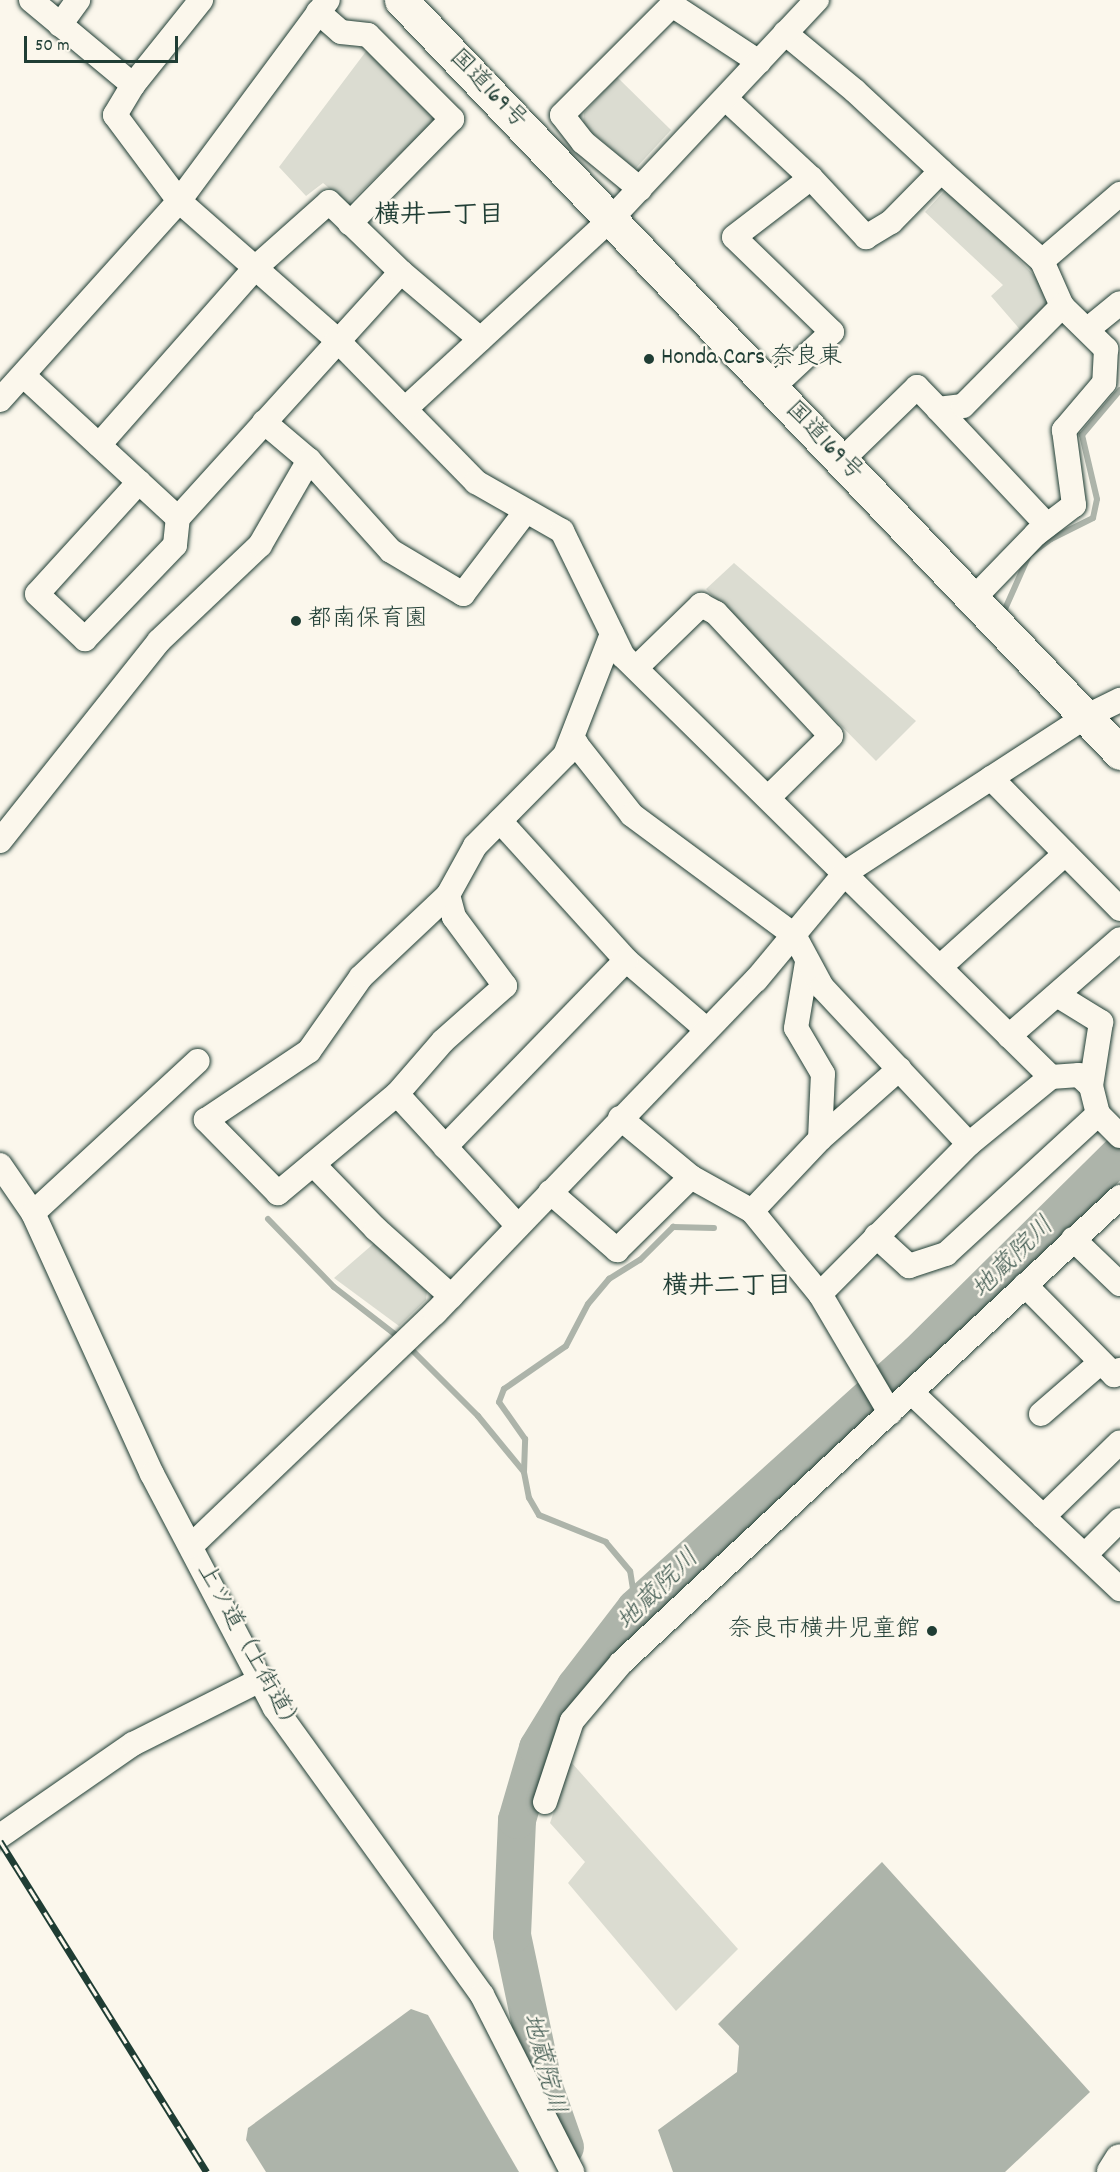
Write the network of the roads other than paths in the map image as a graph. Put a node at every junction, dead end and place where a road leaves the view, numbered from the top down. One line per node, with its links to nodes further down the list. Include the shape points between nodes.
1 (31, 0): 7 (street)
2 (78, 0): 7 (street)
3 (201, 0): 10 (street)
4 (401, 0): 17 (highway, 国道169号)
5 (817, 0): 8 (street)
6 (323, 6): 16 (street); 18 (street, via 341,32 368,35 452,119)
7 (60, 25): 10 (street)
8 (785, 33): 9 (street); 12 (street)
9 (759, 62): 11 (street); 14 (street, via 672,5 562,115 583,142)
10 (133, 85): 16 (street, via 115,115)
11 (726, 99): 13 (street); 14 (street)
12 (941, 171): 13 (street, via 891,222 866,237); 19 (street)
13 (811, 178): 28 (street, via 734,237 832,332)
14 (640, 189): 17 (street)
15 (1120, 194): 19 (street)
16 (179, 201): 20 (street); 27 (street)
17 (611, 219): 25 (street); 28 (highway, 国道169号)
18 (350, 223): 20 (street, via 329,202); 21 (street)
19 (1042, 261): 23 (street)
20 (255, 268): 26 (street); 33 (street)
21 (401, 272): 25 (street); 26 (street)
22 (1120, 303): 24 (street)
23 (1062, 306): 24 (street); 31 (street, via 963,406)
24 (1088, 329): 39 (street, via 1106,349 1104,383 1064,430 1074,505)
25 (480, 339): 30 (street)
26 (337, 340): 30 (street); 32 (street)
27 (24, 376): 29 (street); 33 (street)
28 (772, 388): 35 (highway, 国道169号)
29 (0, 400)
30 (405, 409): 37 (street, via 476,482)
31 (938, 409): 35 (street, via 917,387); 39 (street)
32 (264, 422): 34 (street); 38 (street)
33 (99, 445): 36 (street)
34 (309, 460): 37 (street, via 391,551 463,594); 50 (street, via 260,545 159,641)
35 (842, 461): 40 (highway, 国道169号)
36 (139, 482): 38 (street); 38 (street, via 37,594 85,639 175,545)
37 (526, 511): 41 (street, via 562,531)
38 (178, 518)
39 (1047, 525): 40 (street)
40 (973, 599): 44 (highway, 国道169号)
41 (612, 634): 42 (street, via 623,656); 46 (street)
42 (636, 668): 48 (street); 48 (street, via 701,605 716,614 831,736)
43 (1120, 700): 44 (street)
44 (1085, 717): 45 (highway, 国道169号); 47 (street)
45 (1120, 753)
46 (565, 755): 49 (street); 55 (street, via 576,744 632,815)
47 (991, 778): 51 (street); 52 (street)
48 (768, 798): 52 (street)
49 (500, 821): 53 (street, via 475,846); 57 (street)
50 (0, 841)
51 (1065, 854): 54 (street); 59 (street)
52 (845, 873): 55 (street); 59 (street)
53 (448, 895): 67 (street, via 454,917 504,986 443,1041); 74 (street, via 361,977 309,1051 206,1120 278,1192)
54 (1120, 909)
55 (794, 935): 58 (street); 61 (street, via 756,980)
56 (1120, 939): 60 (street)
57 (626, 960): 61 (street); 73 (street)
58 (807, 962): 64 (street, via 822,987); 71 (street, via 796,1028 823,1074)
59 (940, 967): 62 (street)
60 (1057, 995): 62 (street); 66 (street, via 1101,1022)
61 (706, 1029): 69 (street)
62 (1009, 1036): 65 (street)
63 (198, 1061): 80 (street)
64 (899, 1069): 71 (street); 72 (street)
65 (1051, 1077): 66 (street, via 1079,1076); 72 (street)
66 (1092, 1086): 68 (street)
67 (397, 1094): 73 (street); 74 (street)
68 (1098, 1114): 70 (street); 82 (street, via 946,1254 909,1266)
69 (620, 1118): 76 (street); 77 (street)
70 (1120, 1136)
71 (820, 1139): 79 (street)
72 (969, 1144): 82 (street)
73 (445, 1147): 81 (street)
74 (313, 1164): 87 (street, via 376,1229)
75 (0, 1165): 80 (street, 上ツ道（上街道）)
76 (692, 1177): 77 (street, via 617,1250); 79 (street)
77 (550, 1192): 81 (street)
78 (1120, 1197): 83 (street)
79 (752, 1211): 86 (street)
80 (33, 1213): 95 (street, 上ツ道（上街道）, via 152,1474)
81 (518, 1226): 87 (street)
82 (876, 1236): 86 (street)
83 (1072, 1239): 84 (street); 85 (street)
84 (1120, 1284)
85 (1025, 1285): 88 (street); 89 (street)
86 (820, 1293): 90 (street)
87 (451, 1296): 95 (street)
88 (1110, 1366): 91 (street)
89 (912, 1393): 90 (street); 93 (street)
90 (884, 1405): 99 (street, via 621,1663 572,1721)
91 (1041, 1414)
92 (1120, 1442): 93 (street)
93 (1044, 1516): 96 (street)
94 (1120, 1520): 96 (street)
95 (191, 1546): 98 (street, 上ツ道（上街道）)
96 (1084, 1555): 97 (street)
97 (1120, 1589)
98 (260, 1680): 100 (street, via 133,1744); 102 (street, 上ツ道（上街道）, via 310,1758 482,1995)
99 (545, 1802)
100 (0, 1836)
101 (1120, 2159): 103 (street)
102 (572, 2172)
103 (1112, 2172)

